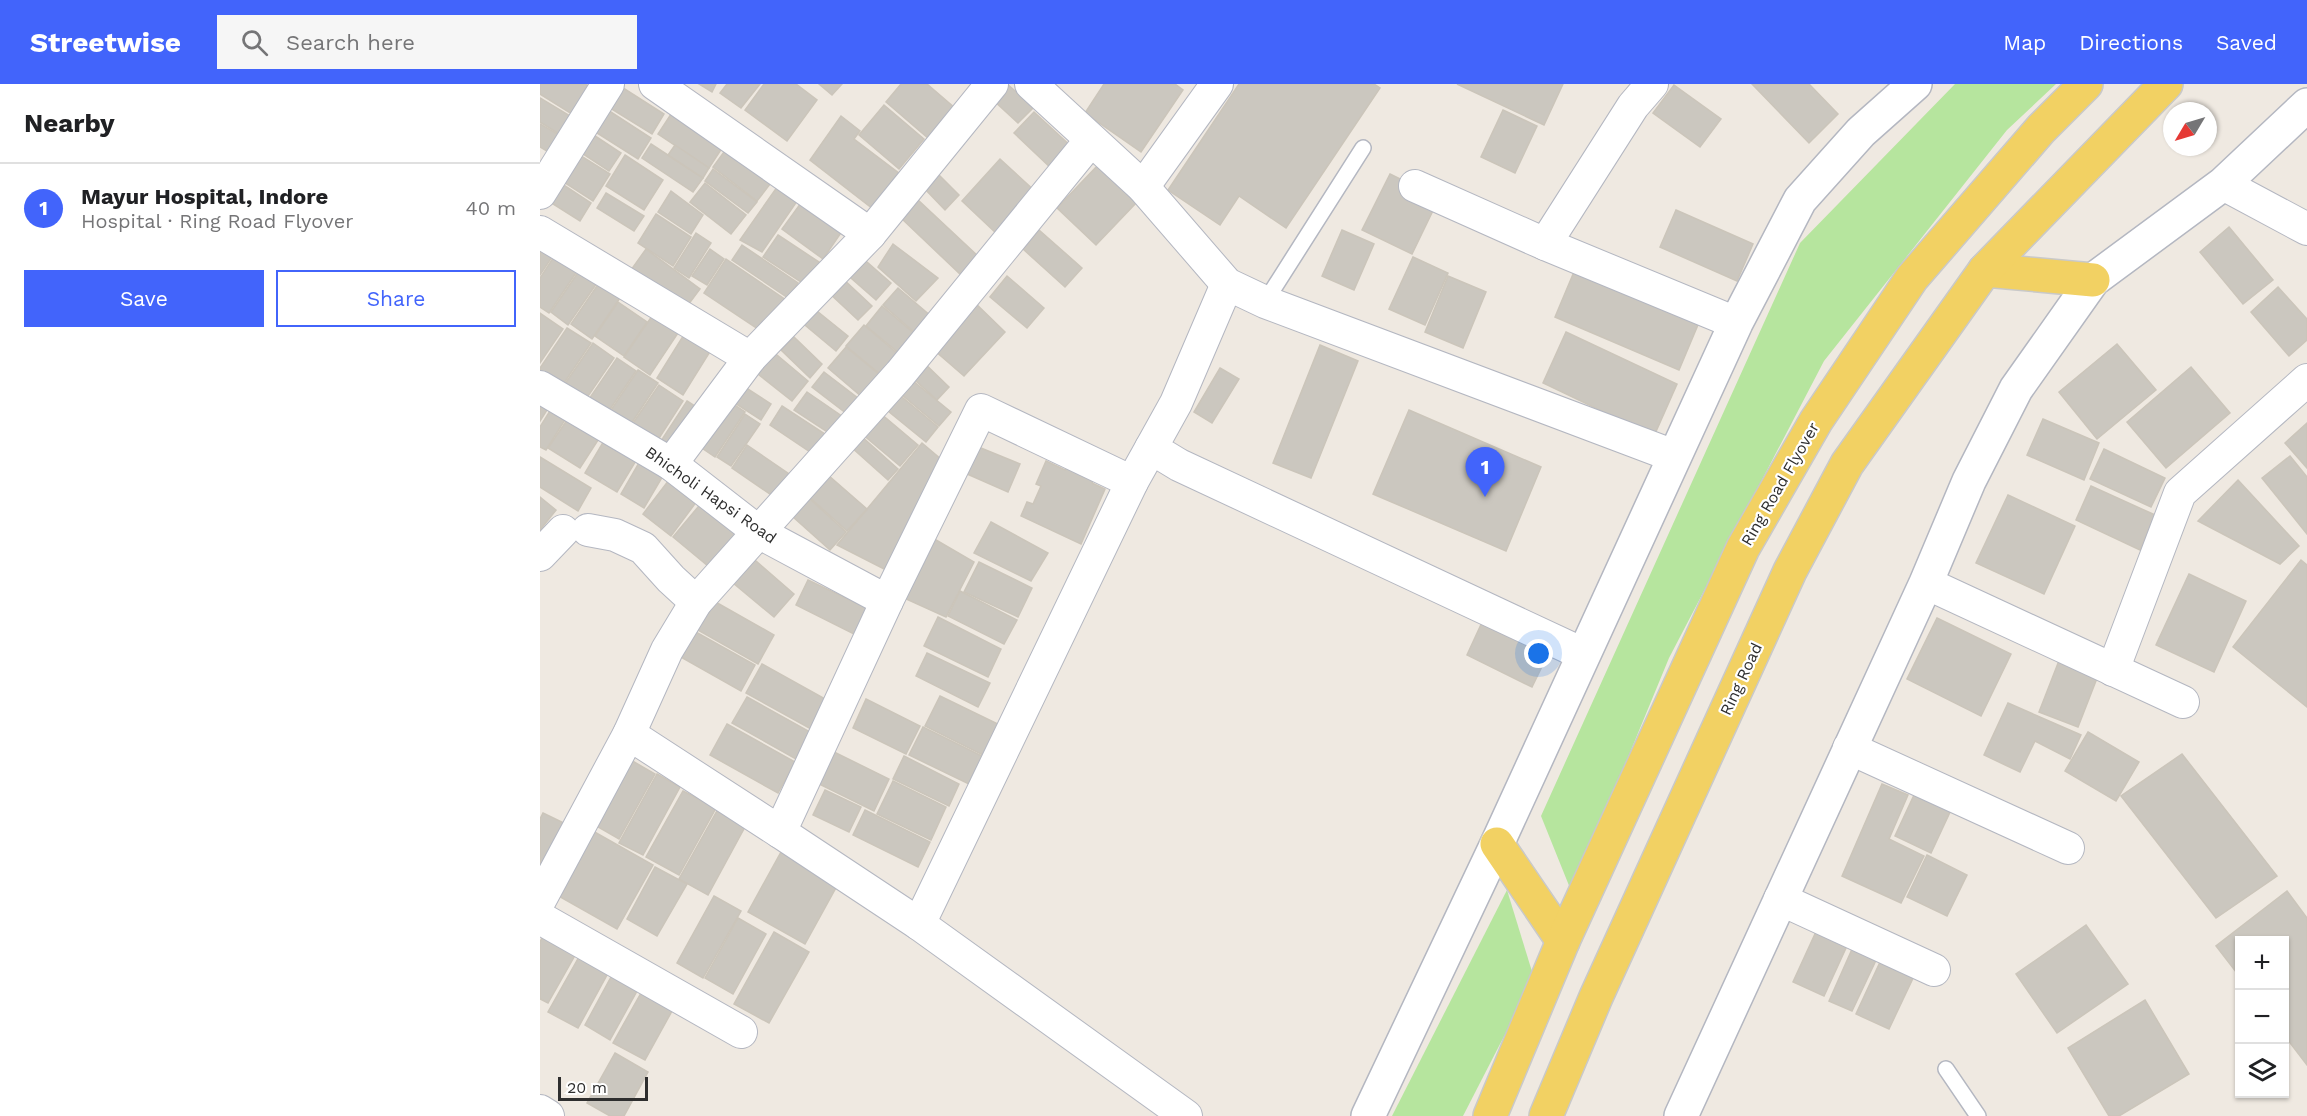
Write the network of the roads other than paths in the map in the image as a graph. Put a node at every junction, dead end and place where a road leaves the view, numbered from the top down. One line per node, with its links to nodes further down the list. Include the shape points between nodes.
1 (608, 84): 16 (street)
2 (655, 84): 19 (street)
3 (992, 84): 19 (street)
4 (1031, 84): 11 (street)
5 (1216, 84): 15 (street)
6 (1652, 84): 20 (street, via 1633,106)
7 (1915, 84): 25 (street, via 1861,132 1800,200)
8 (2086, 84): 50 (main road, Ring Road Flyover, via 2041,129 1912,278 1816,421 1743,548)
9 (2166, 84): 21 (main road)
10 (2307, 105): 13 (street)
11 (1091, 140): 15 (street); 33 (street, via 900,374)
12 (1363, 148): 24 (lane)
13 (2223, 184): 17 (street); 22 (street)
14 (1415, 186): 20 (street)
15 (1143, 187): 23 (street)
16 (540, 194)
17 (2307, 229)
18 (540, 232): 26 (street)
19 (870, 234): 26 (street)
20 (1545, 244): 25 (street)
21 (1985, 270): 22 (main road); 59 (main road, Ring Road, via 1847,464 1790,571 1596,996)
22 (2093, 280): 35 (street, via 2016,389 1969,481)
23 (1227, 284): 24 (street); 29 (street, via 1176,403)
24 (1265, 302): 30 (street)
25 (1736, 323): 30 (street)
26 (750, 358): 31 (street)
27 (2307, 380): 39 (street, via 2180,493)
28 (540, 387): 31 (street, Bhicholi Hapsi Road)
29 (1151, 448): 32 (street); 38 (street, via 1179,465)
30 (1674, 456): 38 (street)
31 (671, 464): 33 (street, Bhicholi Hapsi Road)
32 (1132, 482): 36 (street, via 981,410); 49 (street)
33 (760, 533): 36 (street, Bhicholi Hapsi Road); 37 (street)
34 (540, 555): 37 (street, via 576,530 615,535 643,548)
35 (1926, 583): 39 (street); 42 (street)
36 (887, 601): 43 (street)
37 (696, 602): 41 (street, via 667,650)
38 (1583, 654): 44 (street)
39 (2113, 670): 40 (street)
40 (2182, 702)
41 (629, 734): 43 (street); 47 (street)
42 (1849, 748): 45 (street); 46 (street)
43 (780, 832): 49 (street)
44 (1497, 844): 50 (main road); 57 (street)
45 (2068, 848)
46 (1780, 899): 51 (street); 60 (street)
47 (540, 900)
48 (540, 918): 52 (street)
49 (920, 924): 56 (street)
50 (1563, 941): 58 (main road)
51 (1934, 970)
52 (741, 1032)
53 (1946, 1069): 61 (lane)
54 (540, 1111): 55 (street)
55 (548, 1116)
56 (1186, 1116)
57 (1368, 1116)
58 (1490, 1116)
59 (1546, 1116)
60 (1681, 1116)
61 (1978, 1116)

